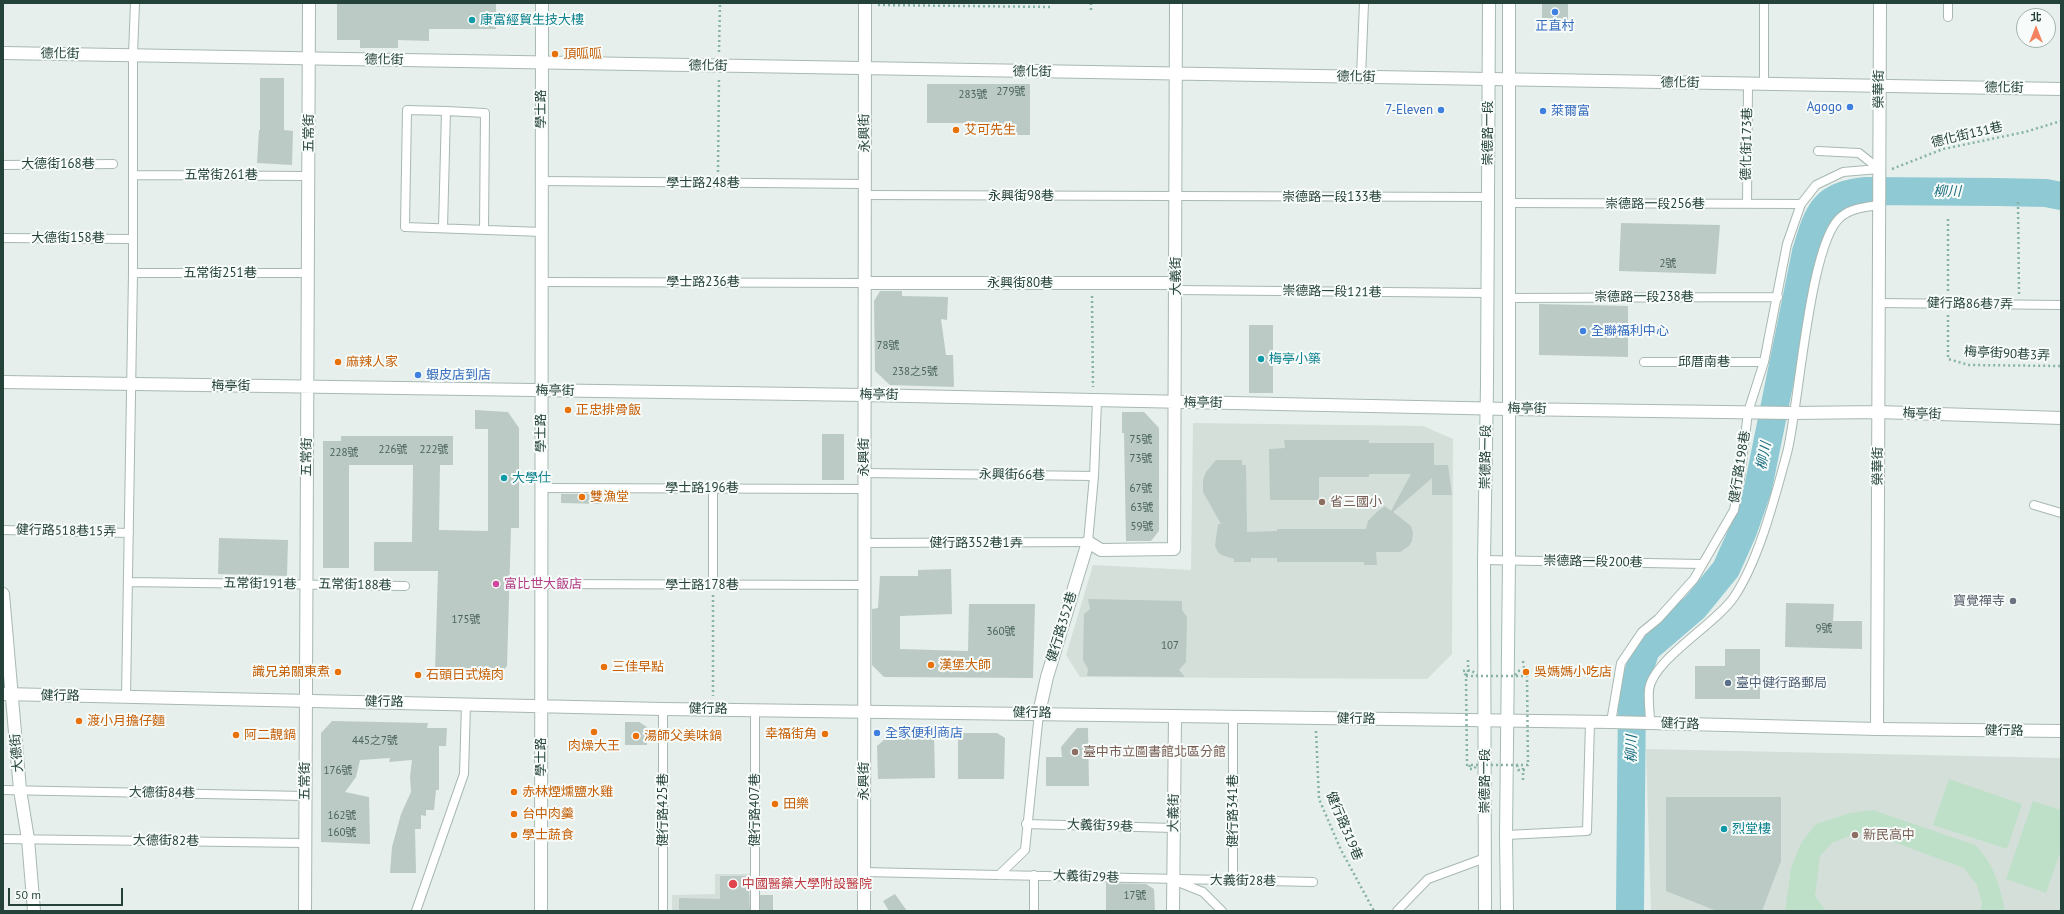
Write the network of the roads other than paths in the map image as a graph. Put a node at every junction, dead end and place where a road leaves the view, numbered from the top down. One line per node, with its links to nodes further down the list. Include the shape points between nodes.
1 (135, 3): 14 (lane)
2 (309, 3): 15 (street, 五常街)
3 (542, 3): 16 (street, 學士路)
4 (1176, 3): 18 (street, 大義街)
5 (1364, 3): 19 (lane)
6 (1489, 3): 20 (street, 崇德路一段)
7 (1509, 3): 21 (street, 崇德路一段)
8 (1764, 3): 23 (lane)
9 (1880, 3): 24 (street, 榮華街)
10 (1948, 3): 12 (lane)
11 (865, 4): 17 (street, 永興街)
12 (1948, 17)
13 (3, 53): 14 (street, 德化街)
14 (133, 54): 15 (street, 德化街); 31 (lane)
15 (309, 59): 16 (street, 德化街); 32 (street, 五常街)
16 (541, 63): 17 (street, 德化街); 33 (street, 學士路)
17 (864, 69): 18 (street, 德化街); 34 (street, 永興街)
18 (1176, 74): 19 (street, 德化街); 35 (street, 大義街)
19 (1361, 77): 20 (street, 德化街)
20 (1487, 79): 21 (street, 德化街); 36 (street, 崇德路一段)
21 (1510, 80): 22 (street, 德化街); 37 (street, 崇德路一段)
22 (1748, 85): 23 (street, 德化街); 38 (lane, 德化街173巷)
23 (1764, 85): 24 (street, 德化街)
24 (1879, 86): 25 (street, 德化街); 30 (street, 榮華街)
25 (2061, 89)
26 (446, 111): 41 (lane); 41 (lane, via 407,110 405,227); 42 (lane, via 485,113)
27 (1818, 151): 30 (lane, via 1859,153)
28 (3, 164): 29 (lane, 大德街168巷)
29 (113, 164)
30 (1879, 172): 39 (lane, 健行路198巷, via 1843,172 1816,185); 40 (street, 榮華街)
31 (133, 175): 32 (lane, 五常街261巷); 45 (lane)
32 (308, 176): 47 (street, 五常街)
33 (541, 182): 34 (lane, 學士路248巷, via 718,183); 43 (street, 學士路)
34 (865, 189): 35 (lane, 永興街98巷); 49 (street, 永興街)
35 (1176, 196): 36 (lane, 崇德路一段133巷); 50 (street, 大義街)
36 (1488, 197): 51 (street, 崇德路一段)
37 (1509, 203): 38 (lane, 崇德路一段256巷); 53 (street, 崇德路一段)
38 (1747, 204): 39 (lane, 崇德路一段256巷)
39 (1801, 204): 52 (lane, 健行路198巷, via 1787,244)
40 (1879, 204): 54 (street, 榮華街); 69 (lane, via 1859,207 1841,216 1824,248)
41 (443, 228): 42 (lane)
42 (484, 230): 43 (lane)
43 (542, 232): 48 (street, 學士路)
44 (3, 238): 45 (lane, 大德街158巷)
45 (132, 239): 46 (lane)
46 (133, 273): 47 (lane, 五常街251巷); 59 (lane)
47 (308, 273): 60 (street, 五常街)
48 (541, 282): 49 (lane, 學士路236巷); 61 (street, 學士路)
49 (865, 283): 50 (street, 永興街80巷, via 1092,283); 62 (street, 永興街)
50 (1176, 287): 51 (lane, 崇德路一段121巷); 64 (street, 大義街)
51 (1488, 293): 65 (street, 崇德路一段)
52 (1778, 297): 53 (lane, 崇德路一段238巷); 57 (lane, 健行路198巷)
53 (1510, 298): 66 (street, 崇德路一段)
54 (1879, 303): 55 (lane, 健行路86巷7弄); 68 (street, 榮華街)
55 (2061, 306)
56 (1644, 362): 57 (lane, 邱厝南巷)
57 (1764, 362): 67 (lane, 健行路198巷)
58 (3, 382): 59 (street, 梅亭街)
59 (132, 385): 60 (street, 梅亭街); 79 (lane)
60 (308, 386): 61 (street, 梅亭街); 87 (street, 五常街)
61 (541, 391): 62 (street, 梅亭街); 73 (street, 學士路)
62 (864, 395): 63 (street, 梅亭街); 71 (street, 永興街)
63 (1097, 401): 64 (street, 梅亭街); 72 (lane)
64 (1176, 403): 65 (street, 梅亭街); 80 (street, 大義街, via 1174,549 1101,550)
65 (1486, 408): 66 (street, 梅亭街); 82 (street, 崇德路一段)
66 (1509, 409): 67 (street, 梅亭街); 83 (street, 崇德路一段)
67 (1752, 412): 69 (street, 梅亭街); 84 (lane, 健行路198巷, via 1734,510)
68 (1878, 412): 69 (street, 梅亭街); 70 (street, 梅亭街); 108 (street, 榮華街)
69 (1788, 413): 107 (lane, via 1787,451 1747,573 1734,598 1661,665 1649,688)
70 (2061, 418)
71 (864, 473): 72 (lane, 永興街66巷); 75 (street, 永興街)
72 (1094, 476): 80 (lane)
73 (541, 488): 74 (lane, 學士路196巷); 86 (street, 學士路)
74 (713, 488): 75 (lane, 學士路196巷); 88 (lane)
75 (864, 489): 81 (street, 永興街)
76 (2034, 505): 77 (lane)
77 (2061, 513)
78 (3, 530): 79 (lane, 健行路518巷15弄)
79 (129, 532): 85 (lane)
80 (1088, 542): 81 (lane, 健行路352巷1弄); 100 (street, 健行路352巷, via 1047,677)
81 (864, 543): 89 (street, 永興街)
82 (1484, 560): 83 (lane, 崇德路一段200巷); 103 (street, 崇德路一段)
83 (1509, 560): 84 (lane, 崇德路一段200巷); 104 (street, 崇德路一段)
84 (1701, 564): 106 (lane, 健行路198巷, via 1694,579 1658,619 1642,632 1621,663)
85 (128, 582): 87 (lane, 五常街191巷); 93 (lane)
86 (541, 584): 88 (lane, 學士路178巷); 96 (street, 學士路)
87 (306, 585): 90 (lane, 五常街188巷); 94 (street, 五常街)
88 (713, 585): 89 (lane, 學士路178巷)
89 (863, 585): 99 (street, 永興街)
90 (405, 586)
91 (3, 594): 92 (street, 大德街)
92 (7, 694): 93 (street, 健行路); 111 (street, 大德街)
93 (126, 697): 94 (street, 健行路)
94 (304, 700): 95 (street, 健行路); 112 (street, 五常街)
95 (466, 704): 96 (street, 健行路); 128 (lane, via 464,774)
96 (541, 706): 97 (street, 健行路); 129 (street, 學士路)
97 (663, 709): 98 (street, 健行路); 130 (lane, 健行路425巷)
98 (755, 710): 99 (street, 健行路); 131 (lane, 健行路407巷)
99 (864, 711): 100 (street, 健行路); 120 (street, 永興街)
100 (1039, 713): 101 (street, 健行路); 113 (lane)
101 (1175, 716): 102 (street, 健行路); 114 (street, 大義街)
102 (1233, 718): 103 (street, 健行路); 124 (lane, 健行路341巷)
103 (1485, 721): 104 (street, 健行路); 119 (street, 崇德路一段)
104 (1506, 721): 105 (street, 健行路); 115 (street, 崇德路一段)
105 (1590, 722): 106 (street, 健行路); 115 (lane, via 1587,830)
106 (1615, 722): 107 (street, 健行路)
107 (1648, 723): 108 (street, 健行路)
108 (1877, 730): 109 (street, 健行路)
109 (2061, 731)
110 (3, 790): 111 (lane, 大德街84巷)
111 (20, 790): 112 (lane, 大德街84巷); 117 (street, 大德街)
112 (305, 796): 118 (street, 五常街)
113 (1026, 824): 114 (lane, 大義街39巷); 121 (lane, via 1025,850)
114 (1174, 828): 123 (street, 大義街)
115 (1506, 835): 138 (street, 崇德路一段)
116 (3, 839): 117 (lane, 大德街82巷)
117 (28, 839): 118 (lane, 大德街82巷); 126 (street, 大德街)
118 (305, 842): 127 (street, 五常街)
119 (1485, 858): 136 (lane, via 1428,879); 137 (street, 崇德路一段)
120 (864, 872): 121 (lane, 大義街29巷); 132 (street, 永興街)
121 (1000, 875): 122 (lane, 大義街29巷)
122 (1034, 875): 123 (lane, 大義街29巷); 133 (lane)
123 (1173, 880): 124 (lane, 大義街28巷); 134 (street, 大義街); 135 (lane, via 1203,892)
124 (1233, 881): 125 (lane, 大義街28巷)
125 (1313, 882)
126 (34, 911)
127 (305, 911)
128 (416, 911)
129 (541, 911)
130 (663, 911)
131 (754, 911)
132 (864, 911)
133 (1034, 911)
134 (1173, 911)
135 (1222, 911)
136 (1397, 911)
137 (1485, 911)
138 (1507, 911)

